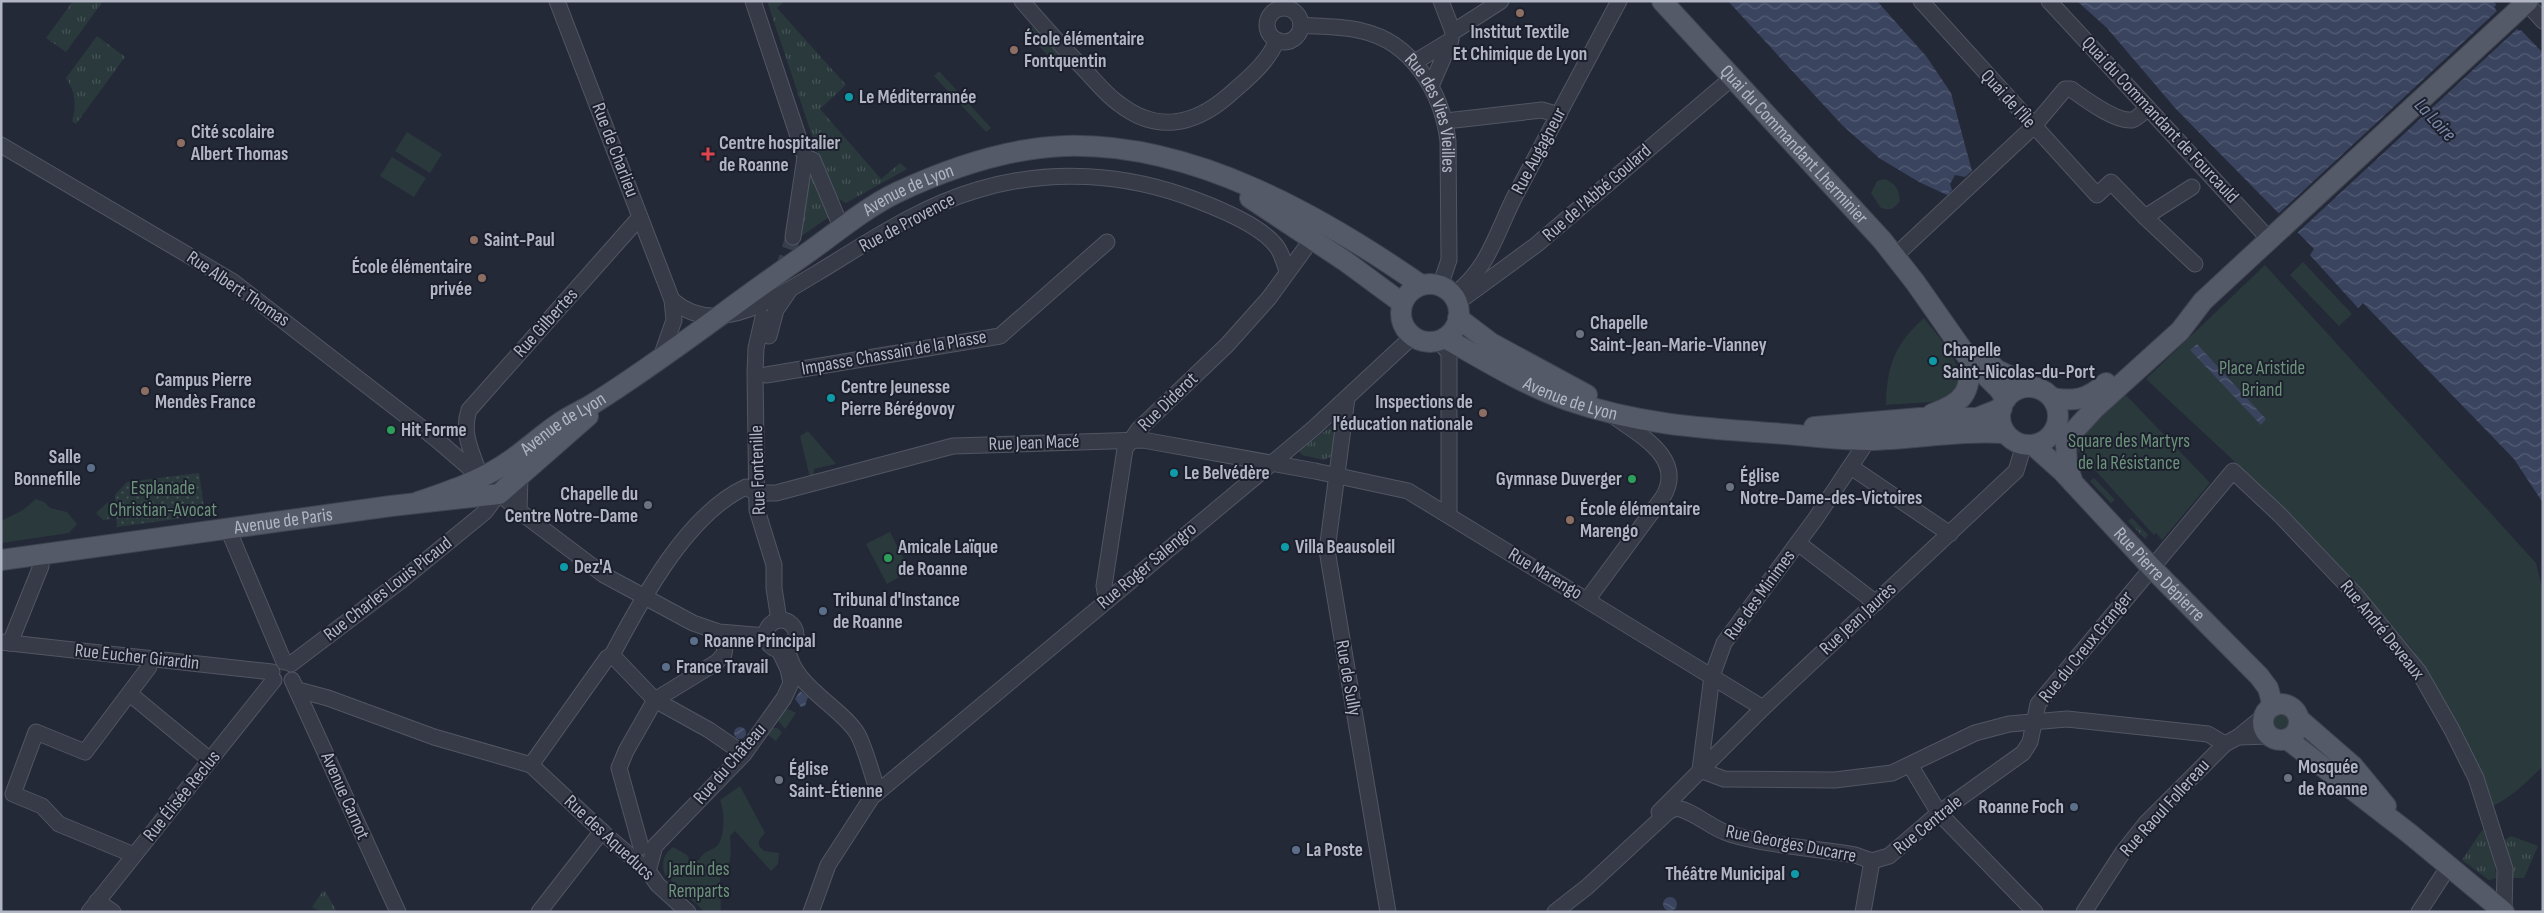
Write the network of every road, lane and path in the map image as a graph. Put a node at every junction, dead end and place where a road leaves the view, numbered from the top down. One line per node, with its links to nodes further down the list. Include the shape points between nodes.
1 (557, 1): 27 (street, Rue de Charlieu)
2 (753, 1): 24 (street)
3 (1022, 1): 15 (street, via 1118,104 1146,119 1169,122 1200,117 1256,70)
4 (1441, 1): 14 (street)
5 (1501, 1): 14 (street)
6 (1619, 1): 20 (street, Rue Augagneur)
7 (1662, 1): 17 (main road, Quai du Commandant Lherminier)
8 (1921, 1): 22 (street, Quai de l'Île)
9 (2049, 1): 19 (street, Quai du Commandant de Fourcauld)
10 (2524, 3): 12 (street); 32 (main road)
11 (1270, 7): 13 (street, via 1294,11); 15 (street, via 1268,27)
12 (2543, 21)
13 (1301, 25): 15 (street, via 1293,39); 16 (street, Rue des Vies Vieilles, via 1372,33 1397,44)
14 (1452, 36): 16 (street); 18 (street)
15 (1277, 40)
16 (1415, 62): 18 (street, Rue des Vies Vieilles)
17 (1732, 78): 34 (main road, Quai du Commandant Lherminier); 39 (street, Rue de l'Abbé Goulard, via 1536,245)
18 (1431, 86): 21 (street, Rue des Vies Vieilles)
19 (2148, 108): 22 (street, via 2129,120 2096,107 2068,88); 32 (street, Quai du Commandant de Fourcauld)
20 (1559, 115): 21 (street, via 1542,110); 39 (street, Rue Augagneur, via 1512,202 1488,256 1467,284)
21 (1446, 121): 39 (street, Rue des Vies Vieilles, via 1449,260)
22 (2033, 127): 28 (street, Quai de l'Île, via 2097,195 2111,182); 34 (street)
23 (1, 145): 71 (street, Rue Albert Thomas, via 232,281)
24 (805, 157): 29 (street, via 813,160); 30 (street)
25 (1216, 174): 29 (main road, Avenue de Lyon, via 1132,151 1084,146 1051,147 994,158 913,186 885,199); 31 (main road, Avenue de Lyon); 39 (main road, Avenue de Lyon, via 1290,205)
26 (2192, 187): 28 (street)
27 (640, 217): 40 (street, Rue de Charlieu); 71 (street, Rue Gilbertes, via 469,410 466,436)
28 (2145, 217): 35 (street)
29 (842, 230): 42 (main road, Avenue de Lyon)
30 (793, 238)
31 (1312, 239): 36 (street, Rue Diderot); 41 (main road, Avenue de Lyon)
32 (2270, 239): 49 (main road, via 2203,301 2180,331 2140,359)
33 (1107, 242): 48 (street, Impasse Chassain de la Plasse, via 1000,336)
34 (1895, 256): 38 (main road, Quai du Commandant Lherminier)
35 (2195, 264)
36 (1287, 272): 37 (street, Rue de Provence, via 1275,245 1239,219 1214,206 1144,183 1107,177 1048,176 979,189 946,200); 62 (street, Rue Diderot, via 1237,334)
37 (791, 288): 42 (street, Rue de Provence, via 762,304); 48 (street, via 772,320 766,350)
38 (1922, 291): 46 (main road, Quai du Commandant Lherminier); 50 (main road, Quai du Commandant Lherminier, via 1938,304 1987,362)
39 (1446, 297): 41 (main road, Rue des Vies Vieilles, via 1413,289); 45 (main road, Rue des Vies Vieilles, via 1456,326); 59 (main road, Avenue de Lyon, via 1491,343 1579,391 1631,412)
40 (672, 300): 42 (street, via 689,312); 47 (street, Rue de Charlieu, via 674,320)
41 (1402, 304): 44 (main road, via 1402,322)
42 (716, 316): 47 (main road, Avenue de Lyon)
43 (763, 317): 65 (street, Rue Fontenille, via 756,348 755,373)
44 (1412, 337): 45 (main road, via 1421,341); 51 (street, Rue Roger Salengro)
45 (1442, 340): 56 (main road, Avenue de Lyon, via 1532,385); 79 (street, via 1450,353)
46 (1969, 359): 53 (main road, Quai du Commandant Lherminier, via 1999,389); 57 (main road, via 1970,383 1960,400 1949,408)
47 (653, 363): 54 (main road, Avenue de Lyon); 72 (main road, Avenue de Lyon)
48 (766, 375): 65 (street, via 765,420)
49 (2118, 380): 52 (main road, via 2081,400); 55 (main road)
50 (2032, 388): 52 (main road); 53 (main road, via 2018,390)
51 (1347, 398): 66 (street, Rue Roger Salengro); 70 (street, Rue de Sully)
52 (2052, 398): 58 (main road, via 2058,410)
53 (2004, 403): 57 (main road, Avenue de Lyon, via 1977,418); 61 (main road, via 2000,419)
54 (589, 407): 71 (main road, Avenue de Lyon, via 560,422 509,461); 75 (street, Rue Charles Louis Picaud, via 516,469)
55 (2094, 408): 58 (main road); 73 (main road, via 2066,445)
56 (1611, 414): 59 (main road, Avenue de Lyon); 88 (street, via 1661,453 1667,462 1670,480 1663,497)
57 (1920, 418): 60 (main road, Avenue de Lyon)
58 (2055, 429): 64 (main road, via 2040,444); 73 (main road, Rue Pierre Dépierre, via 2055,455)
59 (1706, 430): 60 (main road, Avenue de Lyon)
60 (1755, 432): 63 (main road, Avenue de Lyon)
61 (2006, 433): 63 (main road, Avenue de Lyon); 64 (main road, via 2012,440)
62 (1131, 440): 66 (street, Rue Jean Macé); 74 (street, Rue Jean Macé, via 953,446 776,493); 87 (street, Rue Diderot, via 1123,458 1104,586)
63 (1868, 440): 67 (street, Rue des Minimes)
64 (2028, 445): 73 (main road, Rue Pierre Dépierre); 81 (street, Rue Jean Jaurès, via 2016,471)
65 (758, 453): 74 (street, Rue Fontenille)
66 (1272, 463): 68 (street, Rue Jean Macé); 87 (street, Rue Roger Salengro)
67 (1851, 467): 81 (street); 82 (street, Rue des Minimes)
68 (1316, 470): 70 (street, Rue Marengo)
69 (2233, 471): 85 (street, Rue du Creux Granger); 140 (street, Rue André Deveaux, via 2355,594 2418,672 2472,770 2490,817 2505,869)
70 (1338, 475): 79 (street, Rue Marengo, via 1408,491); 135 (street, Rue de Sully, via 1326,550)
71 (481, 477): 75 (street, Rue Albert Thomas); 76 (street, via 470,488); 77 (main road, Avenue de Lyon)
72 (520, 477): 75 (main road, Avenue de Lyon); 78 (street)
73 (2068, 477): 85 (main road, Rue Pierre Dépierre)
74 (751, 490): 86 (street, via 705,513); 90 (street, Rue Fontenille, via 774,565)
75 (499, 494): 76 (main road); 78 (street, Rue Albert Thomas); 97 (street, Rue Charles Louis Picaud, via 485,512 402,580)
76 (444, 501): 77 (main road)
77 (418, 502): 80 (main road, Avenue de Paris)
78 (519, 511): 86 (street, Rue Albert Thomas, via 577,556)
79 (1449, 515): 88 (street, Rue Marengo)
80 (228, 529): 83 (main road, Avenue de Paris); 97 (street)
81 (1950, 534): 89 (street, Rue Jean Jaurès)
82 (1798, 543): 89 (street); 99 (street, Rue des Minimes, via 1724,643)
83 (40, 555): 84 (main road, Avenue de Paris); 93 (street, via 41,566)
84 (1, 560)
85 (2151, 567): 107 (main road, Rue Pierre Dépierre, via 2259,676 2272,685); 108 (street, Rue du Creux Granger, via 2037,708)
86 (643, 597): 91 (street, Rue Albert Thomas, via 693,623); 95 (street)
87 (1106, 600): 117 (street, Rue Roger Salengro)
88 (1587, 600): 99 (street, Rue Marengo)
89 (1876, 603): 105 (street, Rue Jean Jaurès)
90 (780, 620): 92 (street, via 771,624); 94 (street, via 792,624 796,632 795,642)
91 (727, 633): 92 (street, Rue Albert Thomas); 104 (street, via 724,654 717,662)
92 (766, 636): 94 (street, via 769,644)
93 (6, 643): 96 (street, Rue Eucher Girardin)
94 (784, 650): 100 (street, via 788,669)
95 (612, 655): 104 (street); 113 (street)
96 (150, 659): 98 (street, Rue Eucher Girardin); 102 (street, via 149,667)
97 (287, 663): 98 (street, via 277,664); 101 (street, via 294,670)
98 (273, 676): 101 (street, via 283,685); 112 (street, Rue Élisée Reclus)
99 (1712, 676): 105 (street, Rue Marengo); 115 (street, Rue des Minimes)
100 (798, 683): 111 (street, Rue du Château); 117 (street, via 857,733)
101 (295, 685): 103 (street); 106 (street, Avenue Carnot)
102 (130, 694): 112 (street); 124 (street, via 85,752 36,732 13,794 42,806 59,824)
103 (328, 698): 106 (street, via 318,701); 113 (street, via 434,737)
104 (655, 700): 111 (street); 123 (street, via 620,768)
105 (1763, 708): 115 (street, Rue Jean Jaurès)
106 (307, 711): 129 (street, Avenue Carnot)
107 (2282, 712): 109 (main road, via 2264,727); 109 (main road, via 2298,729); 110 (street, Rue Raoul Follereau); 121 (main road, Rue Pierre Dépierre, via 2353,766)
108 (2033, 724): 110 (street, via 2067,719 2208,734); 114 (street, via 2009,724 1975,733); 119 (street, Rue Centrale, via 2030,742 2023,753)
109 (2279, 737): 110 (street); 121 (main road, Rue Pierre Dépierre)
110 (2231, 741): 138 (street, Rue Raoul Follereau, via 2146,823)
111 (744, 754): 123 (street, Rue du Château)
112 (210, 760): 124 (street, Rue Élisée Reclus)
113 (531, 765): 120 (street, Rue des Aqueducs)
114 (1910, 765): 115 (street, via 1892,773 1835,780 1724,779); 119 (street)
115 (1700, 770): 116 (street, Rue Jean Jaurès)
116 (1682, 789): 118 (street); 130 (street, Rue Jean Jaurès, via 1583,882)
117 (878, 791): 134 (street, Rue Roger Salengro, via 828,865)
118 (1684, 811): 125 (street, Rue Georges Ducarre, via 1730,834); 130 (street, Rue Jean Jaurès, via 1675,808 1668,812)
119 (1940, 813): 125 (street, Rue Centrale, via 1889,856); 137 (street)
120 (602, 831): 122 (street, Rue des Aqueducs); 132 (street)
121 (2410, 834): 126 (main road, Rue Pierre Dépierre)
122 (618, 846): 123 (street); 127 (street, Rue des Aqueducs)
123 (648, 846): 127 (street)
124 (134, 855): 128 (street, Rue Élisée Reclus)
125 (1872, 861): 136 (street, Rue Centrale)
126 (2449, 866): 139 (street); 140 (main road, Rue Pierre Dépierre)
127 (648, 871): 133 (street, Rue des Aqueducs, via 658,885)
128 (93, 907): 131 (street)
129 (391, 908)
130 (1564, 909)
131 (113, 912)
132 (539, 912)
133 (688, 912)
134 (811, 912)
135 (1388, 912)
136 (1863, 912)
137 (2035, 912)
138 (2084, 912)
139 (2418, 912)
140 (2504, 912)

